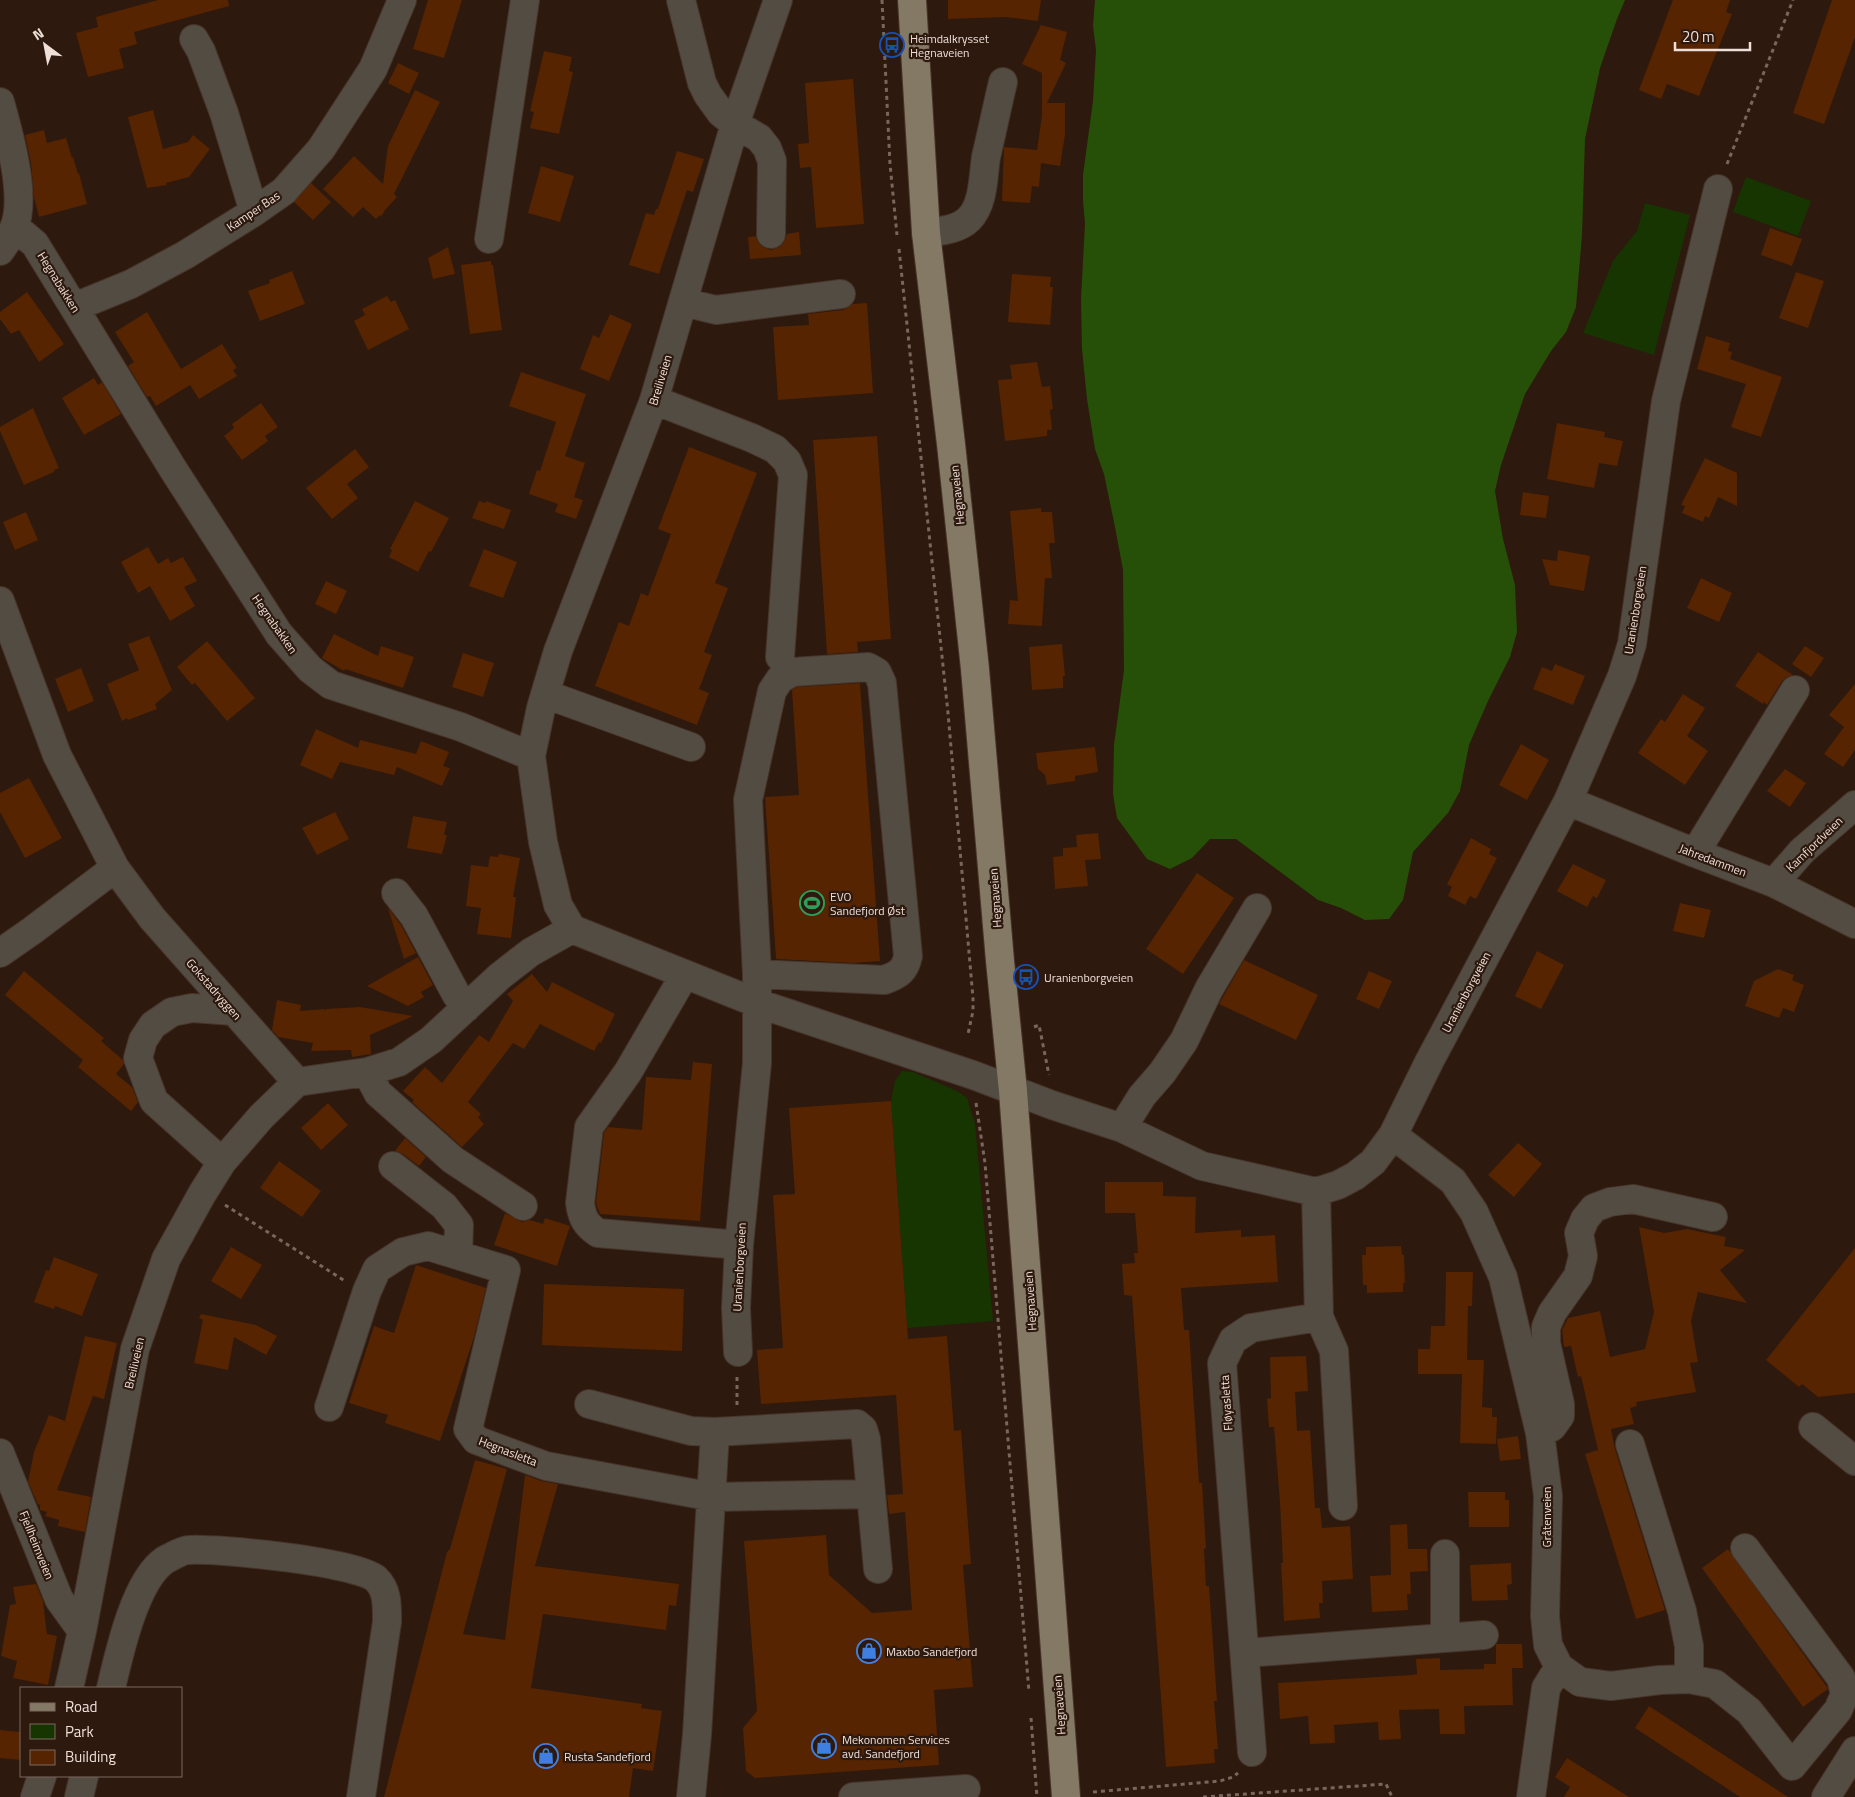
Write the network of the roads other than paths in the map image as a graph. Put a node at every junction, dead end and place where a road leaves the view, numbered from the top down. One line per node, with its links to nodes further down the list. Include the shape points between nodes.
1 (402, 0): 11 (street, Kamper Bas, via 373,69 322,149 284,191)
2 (525, 0): 15 (street)
3 (682, 0): 9 (street, via 702,83 721,113)
4 (778, 0): 9 (street, Breiliveien)
5 (912, 0): 13 (main road, Hegnaveien)
6 (194, 39): 11 (street, via 224,113)
7 (1003, 82): 13 (street, via 975,210 969,219 952,229)
8 (0, 102): 12 (street, via 19,195)
9 (735, 124): 14 (street, via 759,138 772,161); 18 (street, Breiliveien)
10 (1718, 188): 28 (street, Uranienborgveien, via 1666,401 1632,644 1622,676)
11 (254, 212): 19 (street, Kamper Bas, via 131,284)
12 (14, 227): 16 (street); 19 (street, Hegnabakken, via 35,244)
13 (926, 233): 45 (main road, Hegnaveien, via 974,659)
14 (771, 234)
15 (489, 239)
16 (0, 251)
17 (841, 294): 18 (street, via 716,310)
18 (683, 302): 20 (street, Breiliveien)
19 (75, 307): 27 (street, Hegnabakken, via 279,634 310,669 331,685 461,726)
20 (654, 400): 23 (street, via 752,438 775,449 787,461 793,475); 25 (street, Breiliveien, via 558,651)
21 (0, 601): 22 (street, Gokstadryggen)
22 (5, 630): 31 (street, Gokstadryggen, via 57,755)
23 (780, 657)
24 (1795, 690): 30 (street)
25 (545, 694): 26 (street); 27 (street, Breiliveien)
26 (691, 747)
27 (532, 756): 36 (street, via 543,842 558,905)
28 (1568, 801): 30 (street, Jahredammen); 47 (street, Uranienborgveien)
29 (1855, 806): 32 (street, Kamfjordveien, via 1802,851)
30 (1695, 853): 32 (street, Jahredammen)
31 (116, 868): 37 (street); 42 (street, Gokstadryggen, via 152,918)
32 (1774, 883): 35 (street, Jahredammen)
33 (396, 893): 41 (street, via 414,916)
34 (1257, 908): 46 (street, via 1209,989 1184,1041)
35 (1855, 924)
36 (572, 929): 38 (street); 41 (street, via 531,952)
37 (0, 953)
38 (684, 974): 40 (street); 53 (street, via 628,1072 590,1127 580,1203 582,1215 587,1226 598,1233)
39 (757, 974): 39 (street, Uranienborgveien, via 748,800 772,690 780,679 793,672 868,667 877,672 882,683 908,956 906,965 899,975 884,980); 40 (street, Uranienborgveien)
40 (757, 1003): 45 (street); 53 (street, Uranienborgveien, via 757,1063)
41 (466, 1008): 43 (street, via 431,1040 399,1062)
42 (234, 1011): 44 (street, Gokstadryggen); 48 (street, via 192,1008 172,1012 153,1025 143,1040 138,1058 154,1101)
43 (367, 1072): 44 (street); 51 (street, via 378,1092 453,1160)
44 (297, 1082): 48 (street, Breiliveien)
45 (1013, 1091): 46 (street); 89 (main road, Hegnaveien)
46 (1122, 1128): 50 (street, via 1202,1166)
47 (1393, 1135): 50 (street, Uranienborgveien, via 1373,1162 1355,1176); 61 (street, Gråtenveien, via 1453,1181 1474,1212 1503,1277)
48 (222, 1162): 71 (street, Breiliveien, via 166,1260 135,1349)
49 (393, 1166): 54 (street, via 444,1206 459,1225)
50 (1316, 1192): 55 (street)
51 (524, 1206)
52 (1713, 1218): 61 (street, via 1632,1199 1594,1208 1585,1219 1579,1233 1583,1256 1578,1276 1546,1327 1560,1416 1552,1427)
53 (739, 1245): 56 (street, Uranienborgveien)
54 (458, 1256): 58 (street, via 428,1246 403,1252 377,1269); 66 (street, Hegnasletta, via 506,1270 468,1429 476,1440 546,1466)
55 (1319, 1317): 67 (street, via 1334,1351); 74 (street, Fløyasletta, via 1251,1328 1233,1340 1222,1363)
56 (738, 1352)
57 (589, 1404): 60 (street, via 691,1431)
58 (329, 1407)
59 (1813, 1427): 64 (street)
60 (726, 1431): 65 (street, via 857,1424 863,1429 866,1439); 66 (street)
61 (1540, 1433): 75 (street, Gråtenveien, via 1548,1496 1545,1616 1548,1644)
62 (1630, 1444): 76 (street, via 1682,1611 1689,1646)
63 (0, 1453): 71 (street, Fjellheimveien, via 59,1599)
64 (1855, 1461)
65 (871, 1494): 66 (street, Hegnasletta); 70 (street)
66 (713, 1497): 87 (street)
67 (1343, 1506)
68 (1745, 1548): 76 (street, via 1841,1678 1845,1694 1838,1710 1792,1766 1749,1711 1714,1684)
69 (1445, 1554): 73 (street)
70 (878, 1569)
71 (82, 1631): 77 (street, Breiliveien)
72 (1484, 1635): 73 (street)
73 (1445, 1637): 74 (street)
74 (1245, 1653): 80 (street, Fløyasletta)
75 (1558, 1667): 76 (street, via 1580,1682 1611,1686); 90 (street, via 1546,1688)
76 (1689, 1679)
77 (69, 1687)
78 (111, 1687): 86 (street, via 137,1599 164,1561 188,1550 278,1555 360,1571 376,1578 384,1590 387,1622)
79 (1855, 1751): 91 (street)
80 (1252, 1752)
81 (42, 1777): 84 (street)
82 (84, 1777): 85 (street)
83 (966, 1789): 88 (street)
84 (35, 1797)
85 (79, 1797)
86 (360, 1797)
87 (691, 1797)
88 (853, 1797)
89 (1066, 1797)
90 (1531, 1797)
91 (1826, 1797)

